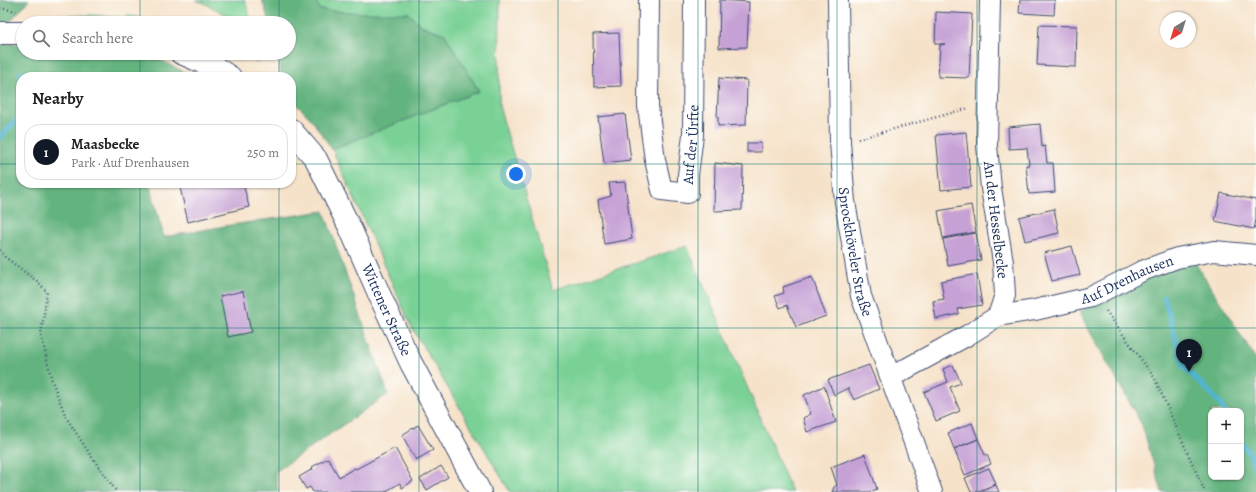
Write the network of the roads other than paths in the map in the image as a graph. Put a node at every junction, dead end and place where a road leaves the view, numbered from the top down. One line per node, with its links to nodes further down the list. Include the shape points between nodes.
1 (649, 0): 2 (street, Auf der Ürfte, via 648,106 655,160 662,190 688,193 693,135)
2 (694, 0)
3 (838, 0): 12 (street, Sprockhöveler Straße, via 840,142 845,202 861,296)
4 (990, 0): 11 (street, An der Hesselbecke, via 987,146 1005,295)
5 (16, 25): 6 (main road)
6 (0, 33)
7 (197, 60): 8 (main road)
8 (221, 72)
9 (296, 138): 13 (main road, Wittener Straße, via 316,159 352,230 412,363)
10 (1256, 255): 11 (street, Auf Drenhausen, via 1214,251 1177,258 1142,271 1091,297)
11 (998, 316): 12 (street)
12 (891, 377): 14 (street, Sprockhöveler Straße)
13 (480, 492)
14 (932, 492)

